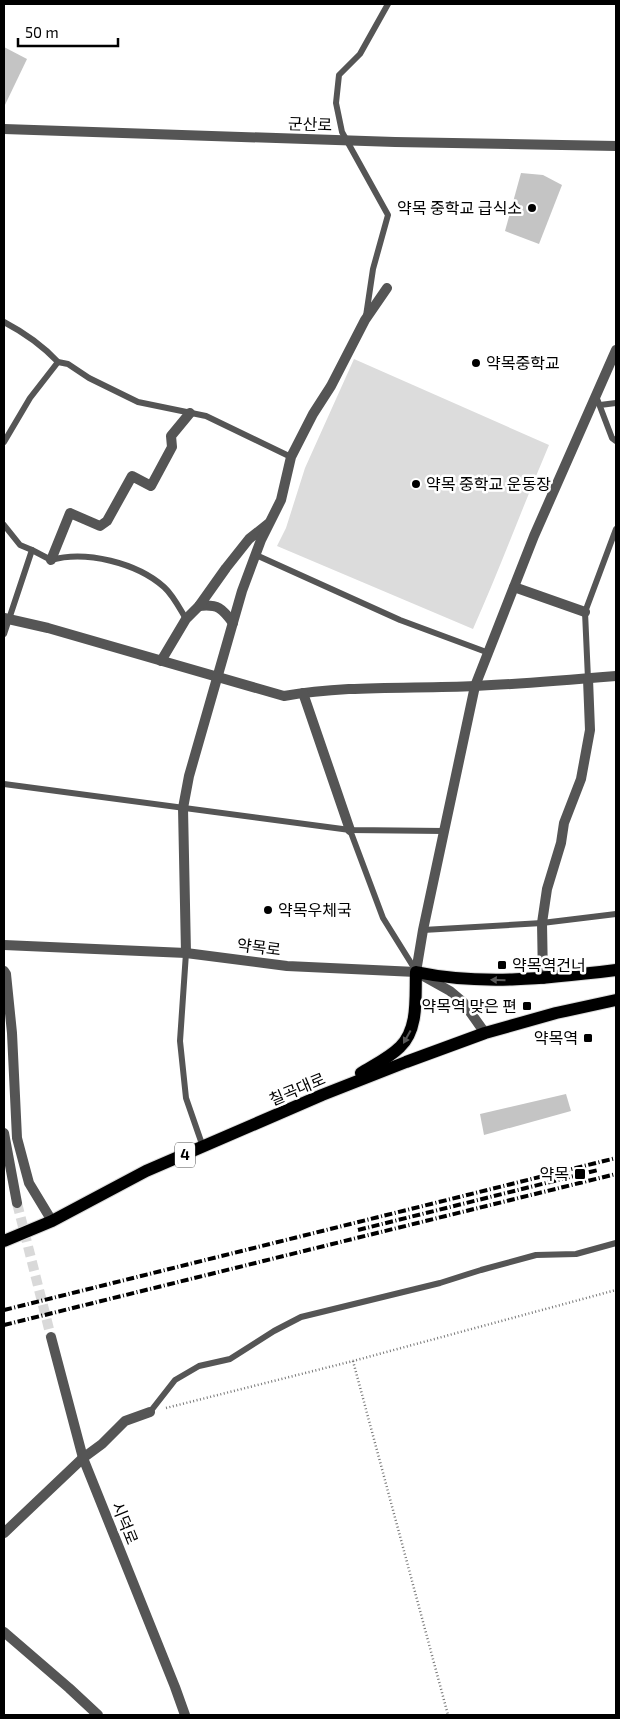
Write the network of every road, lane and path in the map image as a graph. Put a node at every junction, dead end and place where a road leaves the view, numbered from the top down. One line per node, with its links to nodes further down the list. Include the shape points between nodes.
1 (388, 4): 3 (lane, via 360,54 339,75 336,103 342,132)
2 (4, 129): 3 (street, 군산로)
3 (347, 140): 4 (street, 군산로); 6 (lane, via 388,215 373,269)
4 (616, 146)
5 (387, 288): 6 (street)
6 (365, 320): 15 (street)
7 (4, 322): 9 (lane, via 24,332)
8 (616, 350): 10 (street)
9 (58, 362): 12 (lane, via 68,364 138,402); 14 (lane, via 30,398)
10 (598, 401): 11 (lane); 13 (lane); 22 (street, via 554,491)
11 (616, 403)
12 (190, 413): 15 (lane, via 206,416); 21 (street, via 171,436 172,447 151,486 132,476 108,521 100,526 70,513)
13 (616, 441)
14 (4, 442)
15 (290, 457): 16 (street, via 281,500)
16 (271, 522): 20 (street); 23 (street, via 249,539)
17 (4, 525): 19 (lane, via 20,545)
18 (616, 529): 24 (lane)
19 (32, 550): 21 (lane); 25 (lane)
20 (256, 555): 27 (street); 29 (lane, via 400,620)
21 (51, 560): 26 (lane, via 64,556 88,557 138,570 165,588)
22 (514, 587): 24 (street); 29 (street)
23 (199, 606): 26 (street); 27 (street, via 212,605 223,610)
24 (585, 612): 33 (lane)
25 (6, 619): 28 (lane); 30 (street)
26 (186, 619): 30 (street)
27 (232, 623): 31 (street)
28 (4, 634)
29 (490, 653): 34 (street)
30 (162, 661): 31 (street)
31 (217, 676): 35 (street, via 284,696); 37 (street)
32 (616, 676): 33 (street)
33 (588, 679): 34 (street); 41 (street, via 590,730 581,779 564,823 546,889)
34 (475, 686): 35 (street); 39 (street)
35 (303, 692): 38 (street)
36 (4, 784): 37 (lane)
37 (183, 808): 38 (lane); 44 (street)
38 (350, 830): 39 (lane); 47 (lane, via 383,918)
39 (444, 830): 42 (street)
40 (616, 914): 41 (lane)
41 (542, 923): 42 (lane); 48 (street)
42 (423, 930): 47 (street)
43 (4, 946): 44 (street, 약목로)
44 (186, 953): 47 (street, 약목로, via 287,966); 53 (lane, via 180,1041 186,1098)
45 (616, 970): 48 (main road)
46 (4, 971): 55 (street, via 12,1033 18,1138 29,1183)
47 (416, 972): 48 (main road, one-way to 47, via 444,978); 50 (street, 약목로, via 463,1002); 51 (main road, one-way to 51, via 410,1032 401,1046)
48 (543, 979)
49 (616, 1000): 50 (main road, 칠곡대로 / 4)
50 (485, 1033): 51 (main road, 칠곡대로 / 4)
51 (322, 1096): 53 (main road, 칠곡대로 / 4)
52 (4, 1133): 54 (street)
53 (203, 1147): 55 (main road, 칠곡대로 / 4, via 146,1172)
54 (17, 1203)
55 (52, 1221): 56 (main road, 칠곡대로 / 4)
56 (4, 1241)
57 (616, 1243): 61 (lane, via 576,1254 536,1256 301,1317 230,1359 199,1366 175,1380)
58 (616, 1290): 60 (path)
59 (51, 1337): 62 (street, 시덕로)
60 (353, 1361): 61 (path); 67 (path)
61 (150, 1412): 62 (street, via 125,1421)
62 (83, 1458): 63 (street); 66 (street, 시덕로)
63 (4, 1533)
64 (4, 1632): 65 (street)
65 (98, 1715)
66 (185, 1715)
67 (448, 1715)

